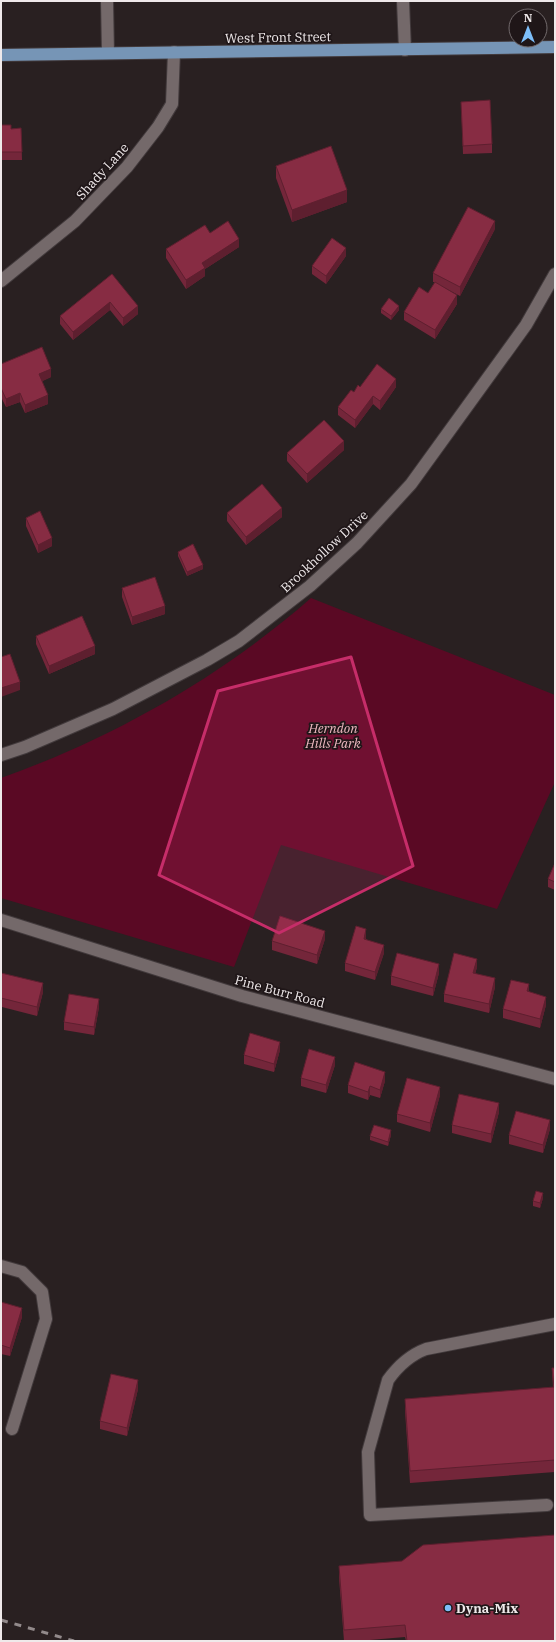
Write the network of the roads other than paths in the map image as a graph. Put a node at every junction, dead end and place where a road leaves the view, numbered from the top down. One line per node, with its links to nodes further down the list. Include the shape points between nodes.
1 (107, 1): 6 (street)
2 (403, 1): 4 (street)
3 (555, 47): 4 (main road, West Front Street)
4 (405, 50): 5 (main road, West Front Street)
5 (174, 52): 6 (main road, West Front Street); 9 (street, Shady Lane, via 172,104 154,133 128,167 75,221)
6 (108, 53): 7 (main road, West Front Street)
7 (1, 55)
8 (555, 274): 10 (street, Brookhollow Drive, via 526,325 411,484 357,543 310,586 239,641 207,660 113,710)
9 (1, 281)
10 (1, 755)
11 (1, 920): 12 (street, Pine Burr Road, via 242,996)
12 (554, 1076)
13 (1, 1266): 15 (street, via 22,1272 42,1292 46,1319)
14 (555, 1324): 16 (street, via 415,1353 395,1370 388,1380 368,1452 367,1465 370,1515)
15 (12, 1429)
16 (547, 1505)

